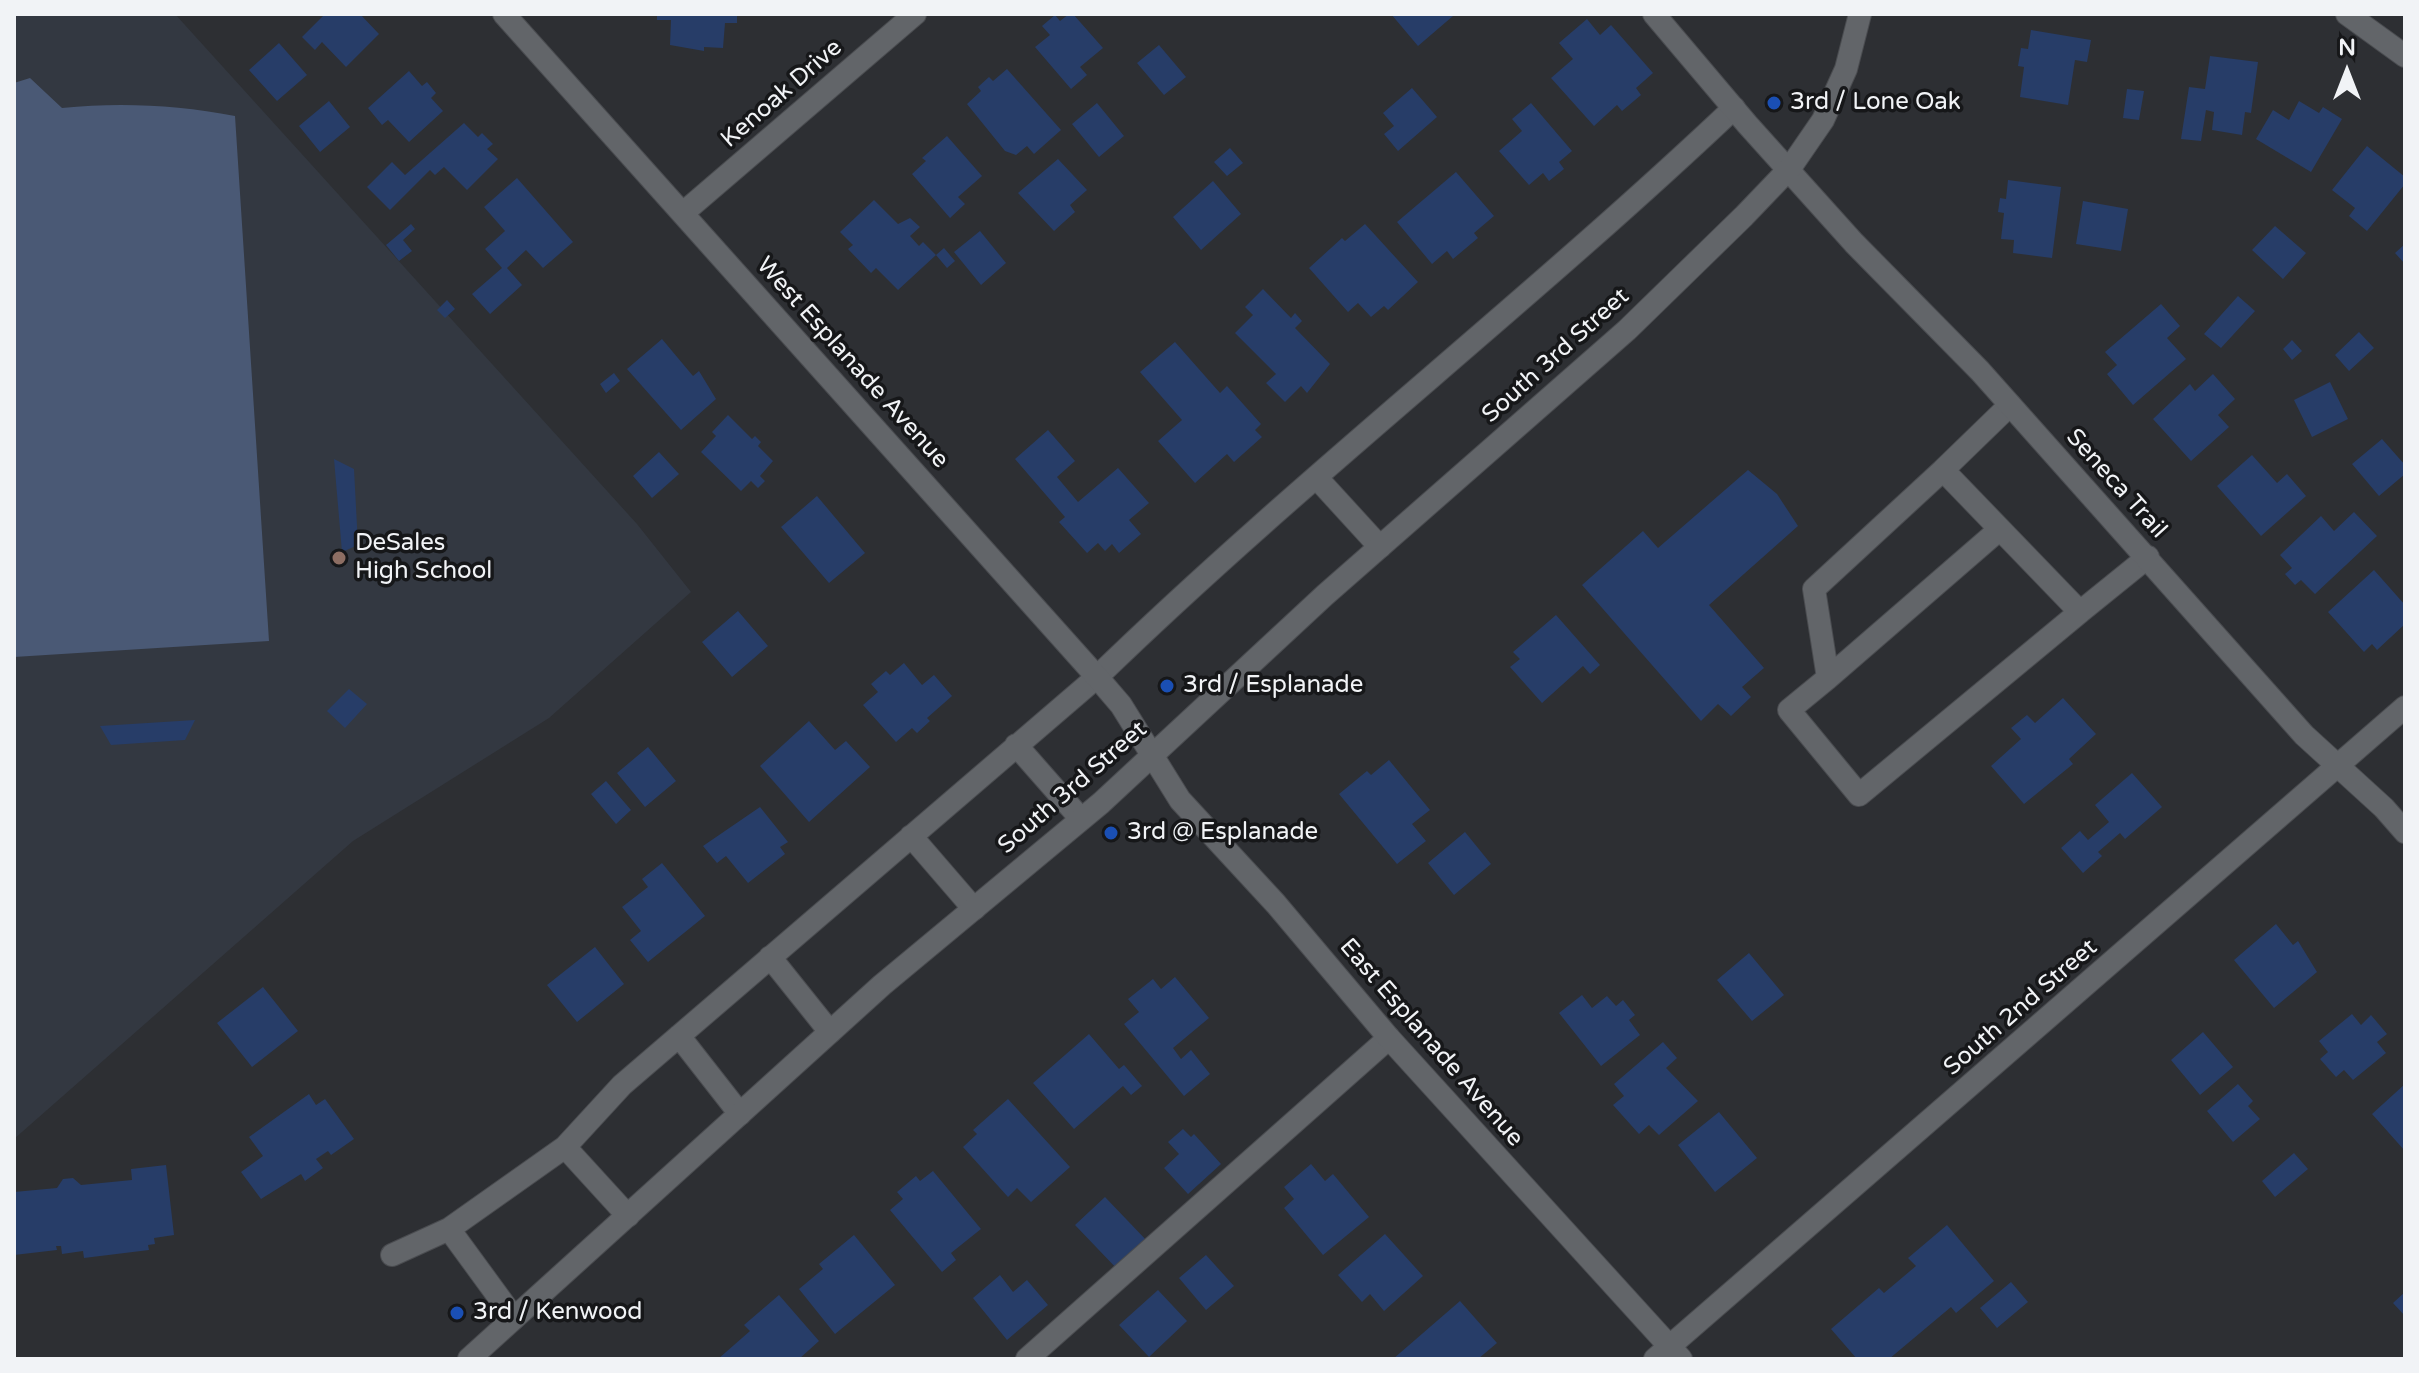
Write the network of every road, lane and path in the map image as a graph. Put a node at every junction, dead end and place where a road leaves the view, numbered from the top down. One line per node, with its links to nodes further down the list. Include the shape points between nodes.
1 (504, 14): 9 (street, West Esplanade Avenue)
2 (915, 14): 9 (street, Kenoak Drive)
3 (1654, 14): 7 (street, Seneca Trail)
4 (1860, 14): 8 (street, South 3rd Street, via 1839,87)
5 (2347, 14): 6 (street)
6 (2405, 56)
7 (1734, 108): 8 (street, Seneca Trail); 12 (street, via 1445,369)
8 (1790, 168): 10 (street, Seneca Trail, via 1854,243); 14 (street, South 3rd Street, via 1627,330)
9 (683, 213): 17 (street, West Esplanade Avenue)
10 (2010, 405): 11 (street); 15 (street, Seneca Trail)
11 (1943, 470): 13 (street); 18 (street, via 1814,589)
12 (1316, 477): 14 (street); 17 (street)
13 (2000, 529): 16 (street); 18 (street)
14 (1380, 547): 21 (street, South 3rd Street)
15 (2148, 557): 16 (street); 22 (street, Seneca Trail)
16 (2080, 612): 18 (street, via 1859,795 1789,710)
17 (1097, 677): 20 (street); 21 (street, West Esplanade Avenue)
18 (1828, 678)
19 (2405, 707): 22 (street, South 2nd Street)
20 (1016, 745): 23 (street); 25 (street)
21 (1152, 754): 23 (street, South 3rd Street); 30 (street, East Esplanade Avenue, via 1180,800)
22 (2338, 767): 24 (street, Seneca Trail); 37 (street, South 2nd Street)
23 (1081, 819): 26 (street, South 3rd Street)
24 (2405, 832)
25 (911, 836): 26 (street); 27 (street)
26 (974, 909): 28 (street, South 3rd Street)
27 (770, 957): 28 (street); 29 (street)
28 (830, 1032): 31 (street, South 3rd Street)
29 (679, 1036): 31 (street); 32 (street, via 622,1085)
30 (1389, 1038): 37 (street, East Esplanade Avenue); 39 (street)
31 (740, 1114): 33 (street, South 3rd Street)
32 (565, 1147): 33 (street); 34 (street)
33 (628, 1216): 36 (street, South 3rd Street)
34 (449, 1229): 35 (street); 36 (street)
35 (392, 1255)
36 (514, 1318): 38 (street, South 3rd Street)
37 (1669, 1355)
38 (469, 1359)
39 (1027, 1359)

